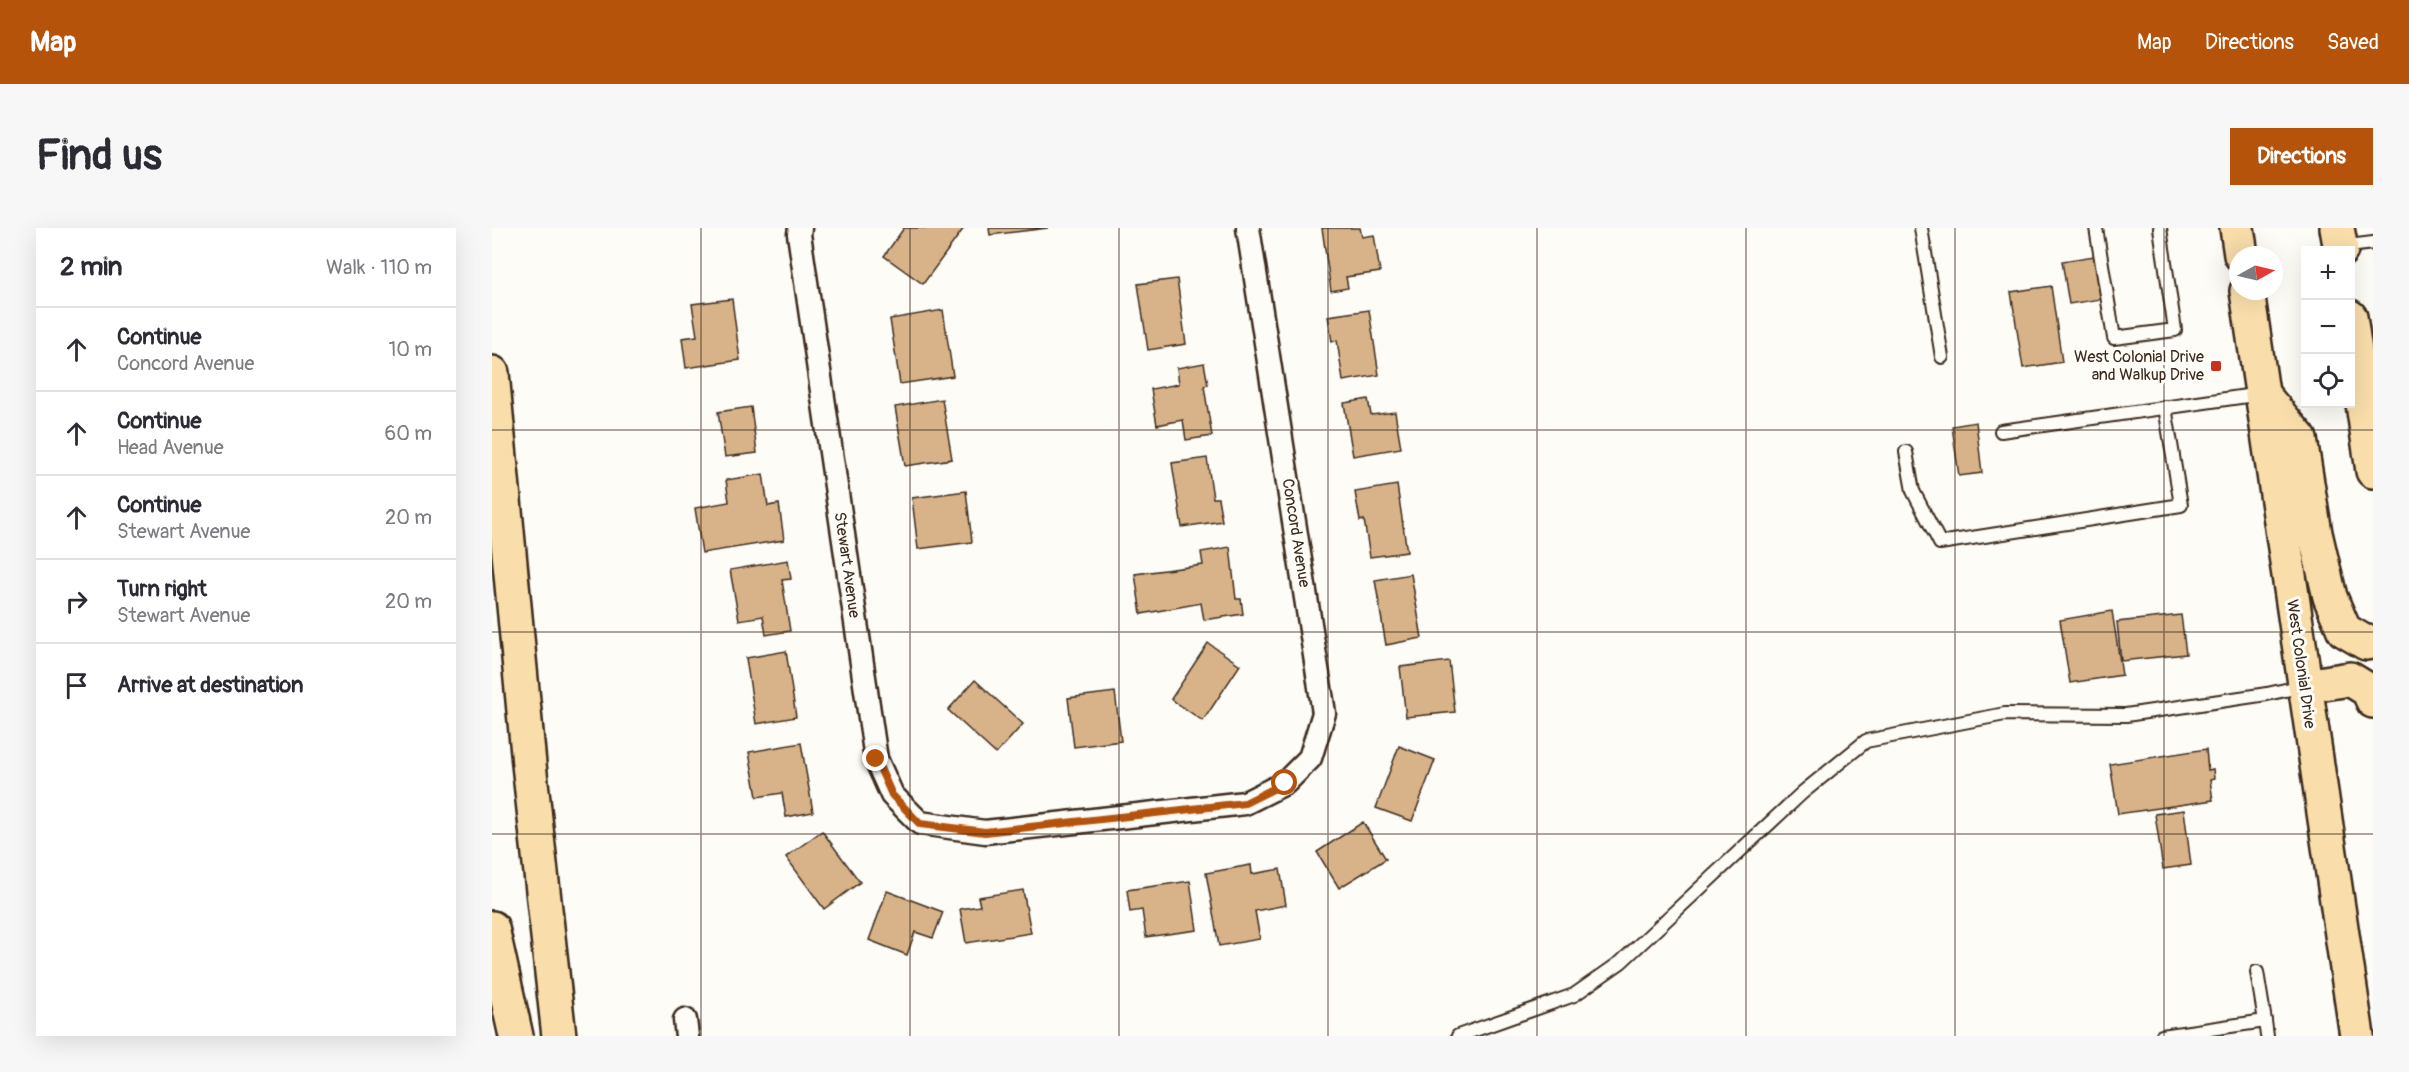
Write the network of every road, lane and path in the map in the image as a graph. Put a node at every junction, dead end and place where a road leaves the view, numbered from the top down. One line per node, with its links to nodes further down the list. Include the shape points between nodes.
1 (800, 228): 22 (street, Stewart Avenue, via 876,759 892,795 920,824 985,832)
2 (1248, 228): 22 (street, Concord Avenue, via 1324,713 1310,758 1285,783)
3 (1922, 228): 12 (lane)
4 (2096, 228): 5 (lane, via 2114,338 2175,330)
5 (2160, 228)
6 (2237, 228): 9 (highway)
7 (2339, 242): 8 (lane)
8 (2373, 243)
9 (2240, 246)
10 (2248, 300): 14 (highway, West Colonial Drive)
11 (2355, 350): 18 (highway)
12 (1942, 357)
13 (492, 373): 27 (highway)
14 (2262, 394): 15 (lane); 19 (highway, via 2300,439 2317,544 2330,597 2344,630 2366,643); 20 (highway, West Colonial Drive)
15 (2165, 407): 16 (lane); 17 (lane, via 2181,505 1940,543 1912,491)
16 (2001, 431)
17 (1906, 452)
18 (2373, 471)
19 (2373, 642)
20 (2305, 686): 21 (highway, via 2350,679 2368,690); 28 (lane, via 2127,716 2005,714 1866,741 1802,793 1621,962 1574,995); 31 (highway, West Colonial Drive)
21 (2373, 701)
22 (1245, 803)
23 (492, 928): 26 (highway)
24 (2257, 972): 25 (lane)
25 (2265, 1021): 29 (lane); 30 (lane)
26 (516, 1036)
27 (559, 1036)
28 (1458, 1036)
29 (2162, 1036)
30 (2267, 1036)
31 (2357, 1036)

